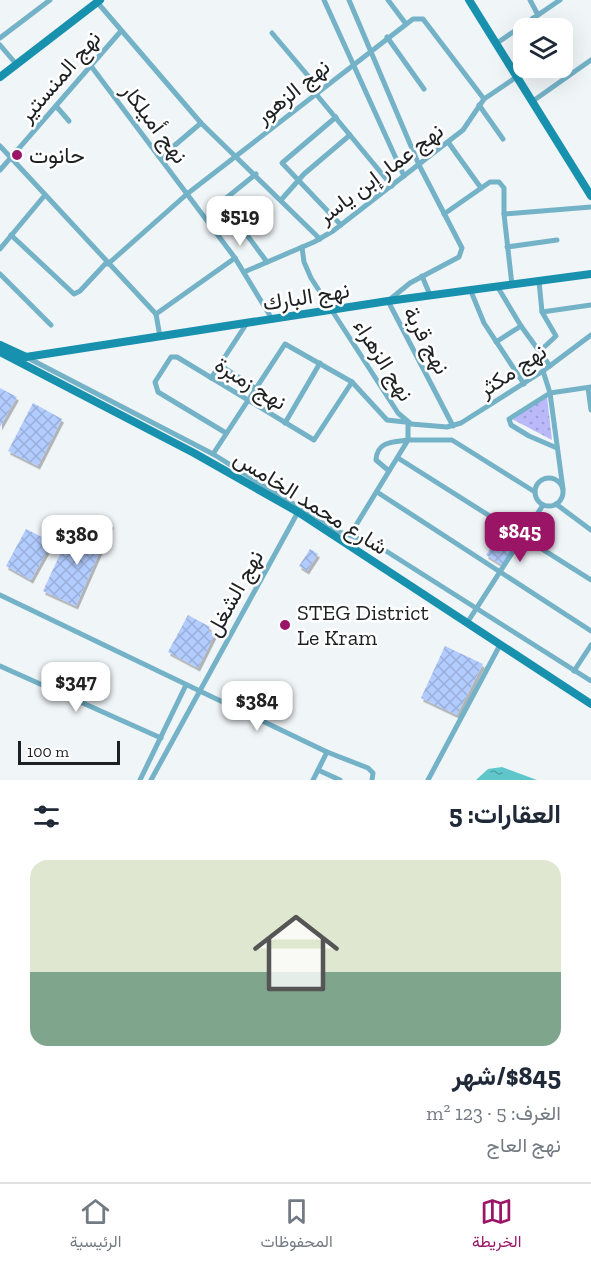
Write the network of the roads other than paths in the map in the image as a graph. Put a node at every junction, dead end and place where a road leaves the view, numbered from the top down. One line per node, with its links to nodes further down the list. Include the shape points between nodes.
1 (50, 0): 13 (street)
2 (324, 0): 19 (street)
3 (350, 0): 17 (street)
4 (388, 0): 10 (street)
5 (469, 0): 15 (street)
6 (530, 0): 9 (street)
7 (560, 0): 9 (street)
8 (98, 1): 11 (street); 20 (street)
9 (536, 16): 15 (street)
10 (406, 24): 14 (street, نهج الزهور); 30 (street, via 416,17 423,19)
11 (121, 31): 21 (street, نهج المنستير); 36 (street)
12 (272, 33): 29 (street)
13 (0, 38)
14 (387, 38): 17 (street, نهج الزهور); 28 (street)
15 (497, 44): 22 (street)
16 (0, 45): 20 (street)
17 (372, 50): 19 (street, نهج الزهور); 44 (street)
18 (591, 60): 23 (street)
19 (352, 64): 29 (street, نهج الزهور); 47 (street)
20 (17, 65): 24 (street)
21 (92, 66): 33 (street, نهج المنستير); 43 (street, نهج أميلكار)
22 (513, 68)
23 (573, 72)
24 (0, 78)
25 (515, 78): 30 (street, نهج عمار إبن ياسر)
26 (519, 78): 31 (street)
27 (564, 78): 31 (street)
28 (424, 89)
29 (318, 92): 34 (street); 42 (street, نهج الزهور)
30 (484, 99): 32 (street, نهج عمار إبن ياسر)
31 (533, 100): 53 (street)
32 (479, 105): 38 (street); 39 (street, نهج عمار إبن ياسر, via 469,123)
33 (56, 106): 35 (street); 41 (street, نهج المنستير)
34 (336, 117): 37 (street); 48 (street, via 283,161)
35 (69, 121)
36 (201, 123): 42 (street); 43 (street)
37 (350, 135): 48 (street); 49 (street)
38 (503, 139)
39 (448, 142): 44 (street, نهج عمار إبن ياسر); 50 (street)
40 (0, 146): 41 (street)
41 (11, 156): 45 (street, نهج المنستير); 52 (street)
42 (237, 156): 46 (street); 51 (street, نهج الزهور)
43 (161, 157): 51 (street, نهج أميلكار)
44 (419, 165): 47 (street, نهج عمار إبن ياسر); 56 (street)
45 (0, 170)
46 (255, 174): 54 (street); 58 (street, via 225,199)
47 (404, 176): 49 (street, نهج عمار إبن ياسر)
48 (297, 181): 54 (street); 59 (street)
49 (392, 186): 59 (street, نهج عمار إبن ياسر)
50 (481, 188): 56 (street); 57 (street, via 495,181 504,188)
51 (187, 194): 60 (street, نهج أميلكار); 69 (street, نهج الزهور)
52 (45, 195): 61 (street); 69 (street)
53 (591, 196)
54 (281, 200): 62 (street)
55 (591, 207): 57 (street)
56 (444, 214): 73 (street, via 462,250 459,257)
57 (504, 214): 65 (street)
58 (232, 217): 60 (street); 68 (street)
59 (342, 225): 62 (street, نهج عمار إبن ياسر)
60 (214, 231): 67 (street, نهج أميلكار)
61 (11, 236): 66 (street); 69 (street, نهج الزهور, via 74,294)
62 (320, 239): 64 (street, نهج عمار إبن ياسر)
63 (556, 240): 65 (street)
64 (302, 247): 68 (street, نهج عمار إبن ياسر); 81 (street, نهج الزهراء, via 307,270)
65 (507, 248): 75 (street)
66 (0, 249)
67 (235, 258): 70 (street, نهج أميلكار); 83 (street)
68 (267, 262): 70 (street, نهج عمار إبن ياسر)
69 (107, 263): 83 (street)
70 (244, 272): 84 (street, نهج أميلكار)
71 (0, 274): 86 (street)
72 (591, 274): 74 (street, نهج البارك)
73 (422, 276): 78 (street); 79 (street)
74 (539, 281): 75 (street, نهج البارك); 82 (street)
75 (512, 285): 76 (street, نهج البارك)
76 (497, 286): 77 (street, نهج البارك); 87 (street)
77 (471, 289): 78 (street, نهج البارك); 90 (street)
78 (430, 295): 79 (street, نهج البارك)
79 (388, 301): 81 (street, نهج البارك); 109 (street, نهج قربة)
80 (591, 305): 82 (street)
81 (333, 309): 84 (street, نهج البارك); 108 (street, نهج الزهراء)
82 (542, 312): 92 (street, via 556,336)
83 (156, 314): 89 (street)
84 (272, 319): 85 (street, نهج البارك)
85 (247, 323): 89 (street, نهج البارك); 96 (street)
86 (51, 325)
87 (521, 326): 90 (street); 92 (street)
88 (591, 335): 97 (street, نهج مكثر)
89 (160, 337): 94 (street, نهج البارك)
90 (496, 342): 101 (street)
91 (0, 345): 94 (street)
92 (540, 351): 97 (street)
93 (0, 352): 122 (street, شارع محمد الخامس)
94 (26, 357): 114 (street)
95 (320, 363): 100 (street); 102 (street, via 285,344); 107 (street)
96 (220, 365): 99 (street); 102 (street)
97 (550, 366): 98 (street, نهج مكثر)
98 (543, 371): 101 (street, نهج مكثر); 104 (street)
99 (211, 378): 105 (street, نهج زمبرة); 110 (street, نهج زمبرة, via 177,357 170,358 155,382 158,392)
100 (352, 382): 107 (street, نهج زمبرة, via 315,439); 108 (street, via 386,419)
101 (524, 384): 109 (street, نهج مكثر)
102 (255, 388): 105 (street)
103 (589, 388): 104 (street); 106 (street)
104 (550, 393): 113 (street); 113 (street, via 511,416 509,422)
105 (247, 401): 107 (street, نهج زمبرة); 110 (street)
106 (591, 410)
107 (285, 423)
108 (406, 423): 109 (street, نهج الزهراء); 112 (street)
109 (450, 426): 111 (street, نهج قربة)
110 (226, 433): 114 (street)
111 (449, 439): 112 (street); 119 (street)
112 (408, 440): 115 (street); 116 (street, via 385,444 378,450 376,460)
113 (557, 448): 117 (street)
114 (213, 454): 124 (street, via 335,530)
115 (398, 458): 116 (street); 125 (street)
116 (389, 471): 118 (street)
117 (563, 489): 119 (street, via 552,478 537,484); 120 (street)
118 (377, 492): 124 (street); 126 (street)
119 (535, 492): 121 (street)
120 (556, 504): 121 (street); 123 (street)
121 (543, 505): 125 (street)
122 (298, 512): 130 (street, شارع محمد الخامس); 138 (street, نهج الشغل)
123 (591, 530)
124 (350, 535): 129 (street, via 375,544)
125 (523, 538): 126 (street); 127 (street)
126 (501, 571): 129 (street); 131 (street)
127 (591, 580)
128 (0, 595): 137 (street)
129 (477, 608): 130 (street); 135 (street)
130 (467, 623): 132 (street, شارع محمد الخامس)
131 (591, 631)
132 (500, 645): 139 (street, شارع محمد الخامس); 148 (street)
133 (591, 645): 135 (street)
134 (0, 666): 140 (street)
135 (574, 671): 136 (street)
136 (591, 681)
137 (186, 685): 138 (street); 140 (street)
138 (198, 690): 141 (street); 144 (street, نهج الشغل)
139 (591, 704)
140 (161, 738): 143 (street)
141 (327, 752): 142 (street); 147 (street, via 370,769)
142 (318, 770): 145 (street); 146 (street)
143 (140, 780)
144 (152, 780)
145 (313, 780)
146 (340, 780)
147 (372, 780)
148 (428, 780)

